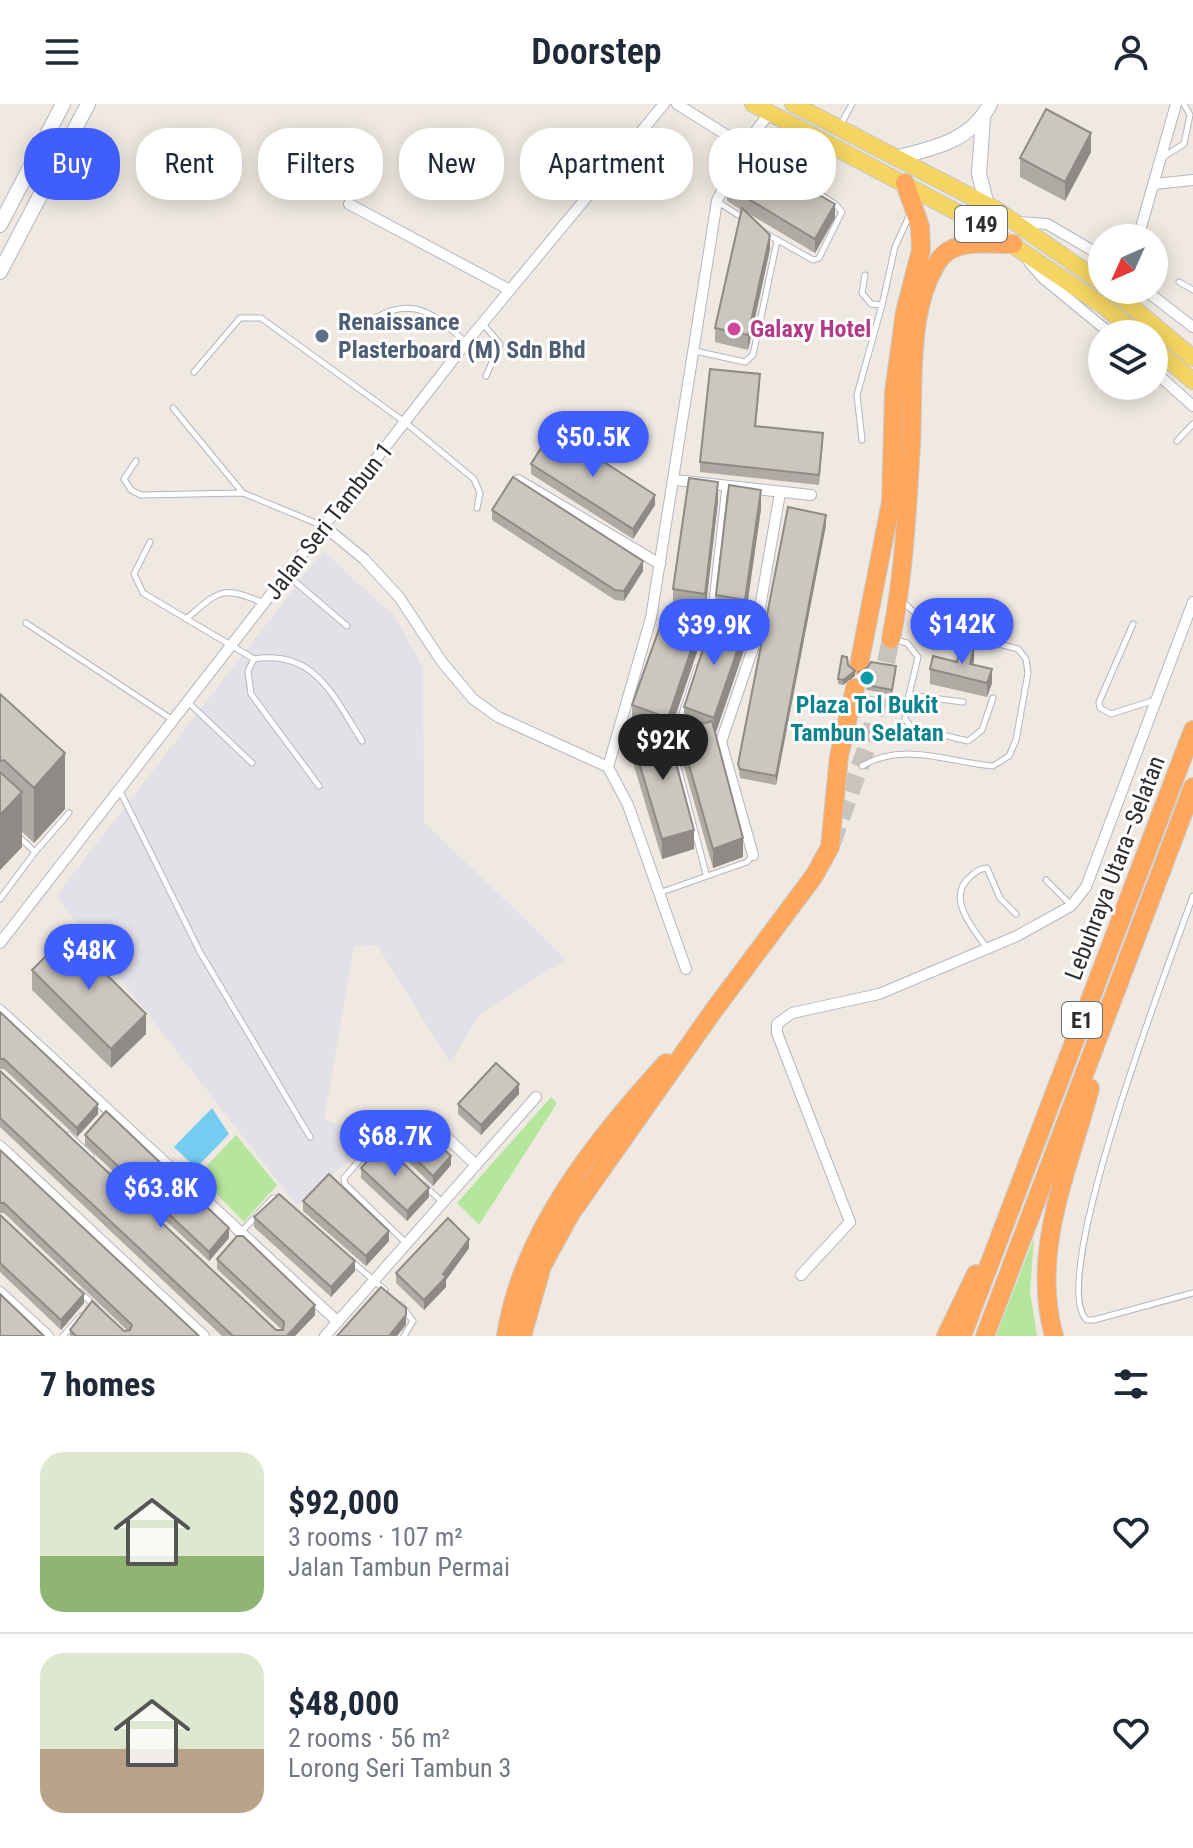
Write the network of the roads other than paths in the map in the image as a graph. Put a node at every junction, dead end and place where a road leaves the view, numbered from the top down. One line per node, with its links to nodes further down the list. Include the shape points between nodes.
1 (63, 104): 27 (main road)
2 (88, 104): 31 (main road)
3 (664, 104): 35 (street, Jalan Seri Tambun 1)
4 (677, 104): 12 (street)
5 (753, 104): 11 (main road, 149)
6 (793, 104): 14 (main road, 149)
7 (852, 104): 14 (lane)
8 (1176, 104): 16 (street)
9 (1184, 104): 16 (lane, via 1190,115 1184,144)
10 (987, 111): 15 (main road, via 955,140); 24 (main road, via 979,174)
11 (769, 114): 13 (street); 18 (main road, 149)
12 (715, 128)
13 (758, 128)
14 (838, 129): 15 (main road, 149)
15 (899, 157): 24 (main road, 149)
16 (1161, 157): 19 (street)
17 (1193, 180): 19 (street)
18 (905, 183): 23 (highway); 29 (main road, 149)
19 (1154, 184): 26 (street)
20 (829, 200): 28 (lane, via 842,212 819,258 804,258)
21 (717, 201): 28 (lane); 46 (street)
22 (349, 204): 35 (street)
23 (914, 204): 39 (lane, via 895,247); 84 (highway, via 921,250 894,392 891,502)
24 (987, 205): 25 (main road, 149)
25 (1017, 222): 30 (street, via 1047,224); 32 (main road, 149)
26 (1142, 224)
27 (0, 225)
28 (778, 241): 46 (lane, via 750,360)
29 (1013, 244): 41 (street, via 1043,278); 42 (main road, 149); 71 (highway, via 970,244 946,253 918,313)
30 (1088, 248)
31 (0, 272)
32 (1088, 273)
33 (865, 275): 39 (lane, via 862,293 871,304)
34 (1179, 282): 36 (lane)
35 (510, 290): 43 (street, Jalan Seri Tambun 1)
36 (1193, 290)
37 (1129, 304): 47 (main road)
38 (1163, 304): 44 (street)
39 (882, 305): 57 (lane, via 857,395)
40 (375, 318): 45 (lane, via 395,307 422,309)
41 (1094, 320)
42 (1119, 320)
43 (482, 324): 45 (street, Jalan Seri Tambun 1); 50 (lane, via 500,344)
44 (1193, 327)
45 (466, 343): 55 (street, Jalan Seri Tambun 1)
46 (695, 351): 61 (street)
47 (1193, 358)
48 (1168, 360): 51 (main road)
49 (194, 372): 55 (lane, via 240,318 261,318)
50 (486, 376)
51 (1193, 381)
52 (1168, 384): 53 (street)
53 (1193, 406)
54 (173, 408): 63 (lane)
55 (406, 423): 66 (lane, via 474,479 480,493); 67 (street, Jalan Seri Tambun 1)
56 (1193, 424): 58 (lane)
57 (862, 440)
58 (1177, 441)
59 (136, 461): 63 (lane, via 124,479 141,495)
60 (518, 480): 69 (street)
61 (675, 480): 62 (street); 69 (street)
62 (725, 486): 64 (street); 81 (lane)
63 (243, 493): 67 (lane)
64 (780, 493): 65 (street); 85 (street)
65 (811, 495)
66 (477, 508)
67 (324, 526): 70 (street, Jalan Seri Tambun 1); 103 (street, via 399,597 473,699 498,717)
68 (150, 542): 75 (lane, via 134,574 137,585)
69 (660, 564): 74 (street)
70 (285, 573): 73 (street, Jalan Seri Tambun 1); 79 (lane)
71 (899, 598): 86 (highway); 102 (lane, via 928,625 1018,649 1028,673 1016,740 1009,756 993,766 898,752 881,754)
72 (1193, 602): 95 (street)
73 (263, 603): 75 (lane, via 226,590); 87 (street, Jalan Seri Tambun 1)
74 (651, 618): 76 (lane); 103 (street)
75 (186, 619): 87 (lane)
76 (666, 621)
77 (26, 623): 98 (lane)
78 (1133, 624): 95 (lane, via 1100,708 1111,714)
79 (347, 626)
80 (694, 627): 81 (lane)
81 (708, 630): 82 (lane); 88 (lane)
82 (724, 632)
83 (740, 635): 85 (lane)
84 (867, 635): 86 (lane); 91 (highway)
85 (755, 637): 110 (street, via 721,742)
86 (891, 639): 93 (lane, via 907,643 918,657)
87 (233, 645): 89 (lane); 96 (street, Jalan Seri Tambun 1)
88 (703, 650)
89 (254, 659): 100 (lane, via 282,657 310,668); 104 (lane, via 248,671 251,694)
90 (698, 664): 111 (lane, via 672,744)
91 (859, 665)
92 (855, 688): 122 (highway, via 839,756 830,847 808,886)
93 (909, 695): 94 (lane, via 905,719 912,728 968,741 982,730); 97 (lane)
94 (993, 698)
95 (1155, 700): 116 (street, via 1086,887)
96 (188, 702): 98 (street, Jalan Seri Tambun 1); 101 (lane)
97 (963, 702)
98 (174, 721): 106 (street, Jalan Seri Tambun 1)
99 (1193, 730): 139 (highway, Lebuhraya Utara–Selatan / E1)
100 (362, 741)
101 (252, 763)
102 (862, 766)
103 (608, 767): 113 (street, via 628,805)
104 (319, 786)
105 (1193, 787): 123 (highway, Lebuhraya Utara–Selatan / E1)
106 (119, 790): 118 (street, Jalan Seri Tambun 1); 130 (lane, via 200,952)
107 (69, 813): 109 (lane)
108 (12, 831): 109 (lane)
109 (35, 852): 115 (lane)
110 (753, 855): 111 (lane, via 747,862)
111 (706, 874): 113 (lane)
112 (1046, 880): 116 (lane)
113 (656, 894): 120 (street)
114 (1193, 896): 148 (lane, via 1099,1173 1078,1283 1079,1310 1094,1320)
115 (0, 899)
116 (1071, 906): 119 (street)
117 (1016, 914): 119 (lane, via 1000,898 987,868 964,882 959,901)
118 (0, 943)
119 (987, 949): 144 (street, via 879,994 792,1013 777,1024 850,1222)
120 (686, 969)
121 (0, 1010): 125 (street)
122 (714, 1010): 157 (highway, via 633,1099 556,1205 515,1294); 158 (highway, via 571,1213 542,1266)
123 (1105, 1019): 161 (highway, Lebuhraya Utara–Selatan / E1); 162 (highway, via 1047,1245 1046,1303)
124 (536, 1097): 135 (street)
125 (109, 1110): 127 (lane); 140 (street)
126 (426, 1118): 135 (street)
127 (99, 1122)
128 (88, 1133): 131 (lane)
129 (67, 1134): 131 (lane)
130 (310, 1137)
131 (78, 1144): 134 (lane)
132 (0, 1146): 154 (street)
133 (394, 1157): 142 (lane, via 378,1144 372,1146 344,1178)
134 (100, 1165)
135 (476, 1165): 137 (street)
136 (423, 1184): 137 (lane)
137 (443, 1203): 142 (street)
138 (292, 1208): 140 (lane, via 273,1198)
139 (1004, 1229): 159 (highway); 160 (highway, Lebuhraya Utara–Selatan / E1)
140 (241, 1233): 141 (lane); 151 (street)
141 (233, 1242)
142 (407, 1244): 145 (street)
143 (340, 1250): 145 (lane)
144 (801, 1275)
145 (375, 1281): 151 (street); 156 (lane, via 411,1314 412,1327)
146 (69, 1282): 149 (lane)
147 (0, 1292): 152 (street)
148 (1193, 1293)
149 (92, 1303): 150 (lane); 153 (lane)
150 (101, 1312)
151 (338, 1322): 155 (street)
152 (48, 1336)
153 (63, 1336)
154 (204, 1336)
155 (325, 1336)
156 (404, 1336)
157 (506, 1336)
158 (522, 1336)
159 (946, 1336)
160 (962, 1336)
161 (985, 1336)
162 (1054, 1336)

